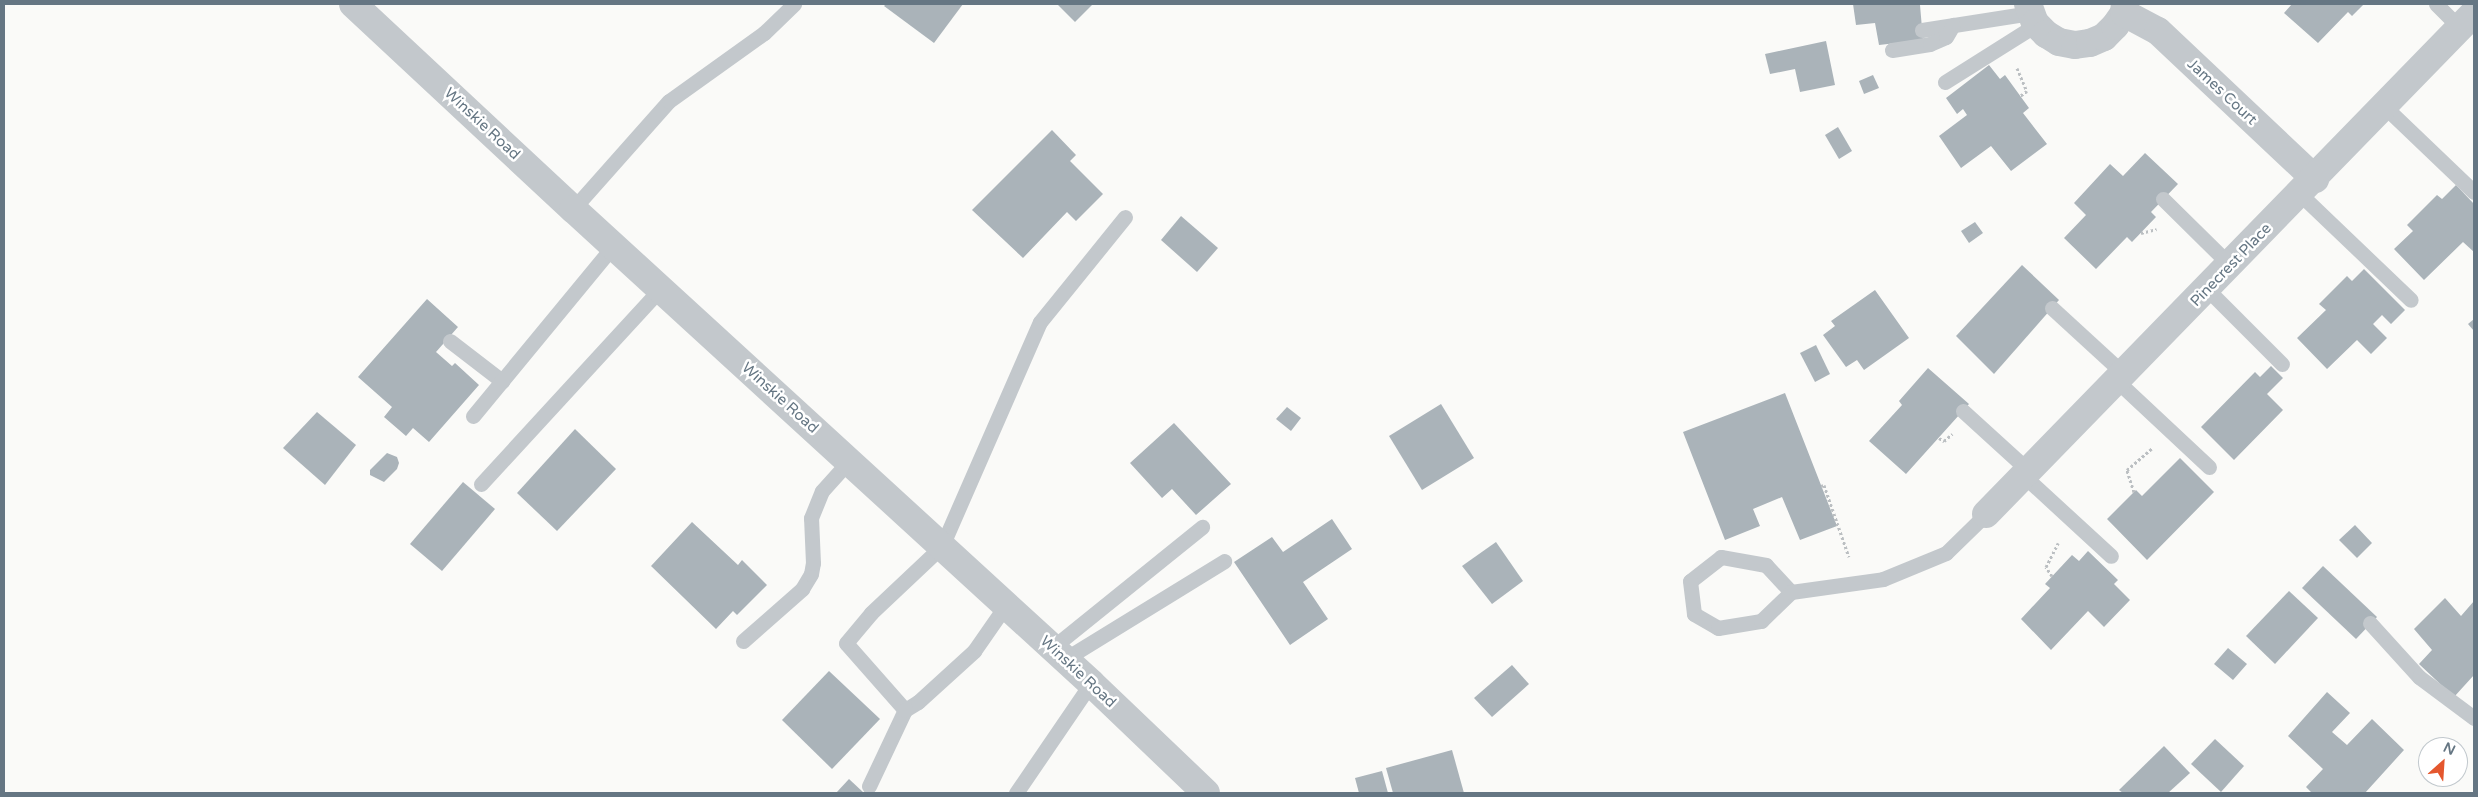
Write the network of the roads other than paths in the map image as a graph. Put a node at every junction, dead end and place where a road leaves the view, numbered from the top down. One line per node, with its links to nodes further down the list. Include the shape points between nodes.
1 (353, 4): 15 (street, Winskie Road)
2 (794, 4): 15 (lane, via 764,32 669,101)
3 (2436, 4): 6 (lane)
4 (2124, 8): 5 (street, James Court, via 2116,26 2104,37 2090,43 2059,42 2046,34); 12 (street, James Court, via 2158,31)
5 (2032, 14): 7 (lane); 10 (lane, via 2007,44)
6 (2470, 19): 11 (street, Pinecrest Place)
7 (1953, 25): 8 (lane); 9 (lane, via 1946,37 1930,44)
8 (1922, 30)
9 (1892, 50)
10 (1945, 82)
11 (2384, 107): 12 (street, Pinecrest Place); 13 (lane)
12 (2308, 187): 18 (street, Pinecrest Place); 21 (lane)
13 (2474, 192)
14 (2163, 199): 18 (lane)
15 (573, 209): 17 (street, Winskie Road)
16 (1125, 217): 35 (lane, via 1040,322)
17 (614, 246): 19 (street, Winskie Road); 26 (lane)
18 (2230, 265): 20 (street, Pinecrest Place)
19 (660, 289): 29 (street, Winskie Road); 32 (lane)
20 (2207, 289): 24 (lane); 25 (street, Pinecrest Place)
21 (2411, 300)
22 (2052, 308): 25 (lane)
23 (450, 342): 26 (lane)
24 (2282, 364)
25 (2120, 378): 30 (lane); 31 (street, Pinecrest Place)
26 (502, 381): 28 (lane)
27 (1963, 411): 31 (lane)
28 (473, 416)
29 (849, 461): 35 (street, Winskie Road); 41 (lane, via 822,491 811,518 811,574 802,588)
30 (2209, 467)
31 (2026, 474): 33 (street, Pinecrest Place); 36 (lane)
32 (481, 484)
33 (1986, 514): 38 (lane, via 1946,553 1883,579)
34 (1202, 527): 42 (lane)
35 (942, 546): 39 (street, Winskie Road); 44 (lane, via 871,613 846,643)
36 (2111, 556)
37 (1224, 561): 42 (lane)
38 (1790, 592): 38 (lane, via 1766,565 1721,557 1690,581 1694,614 1718,628 1761,621)
39 (1006, 605): 42 (street, Winskie Road); 44 (lane, via 974,651)
40 (2370, 623): 45 (lane, via 2419,677)
41 (743, 641)
42 (1059, 654): 43 (street, Winskie Road)
43 (1091, 683): 47 (lane); 48 (street, Winskie Road)
44 (905, 710): 46 (lane)
45 (2474, 718)
46 (869, 786)
47 (1016, 793)
48 (1206, 793)

